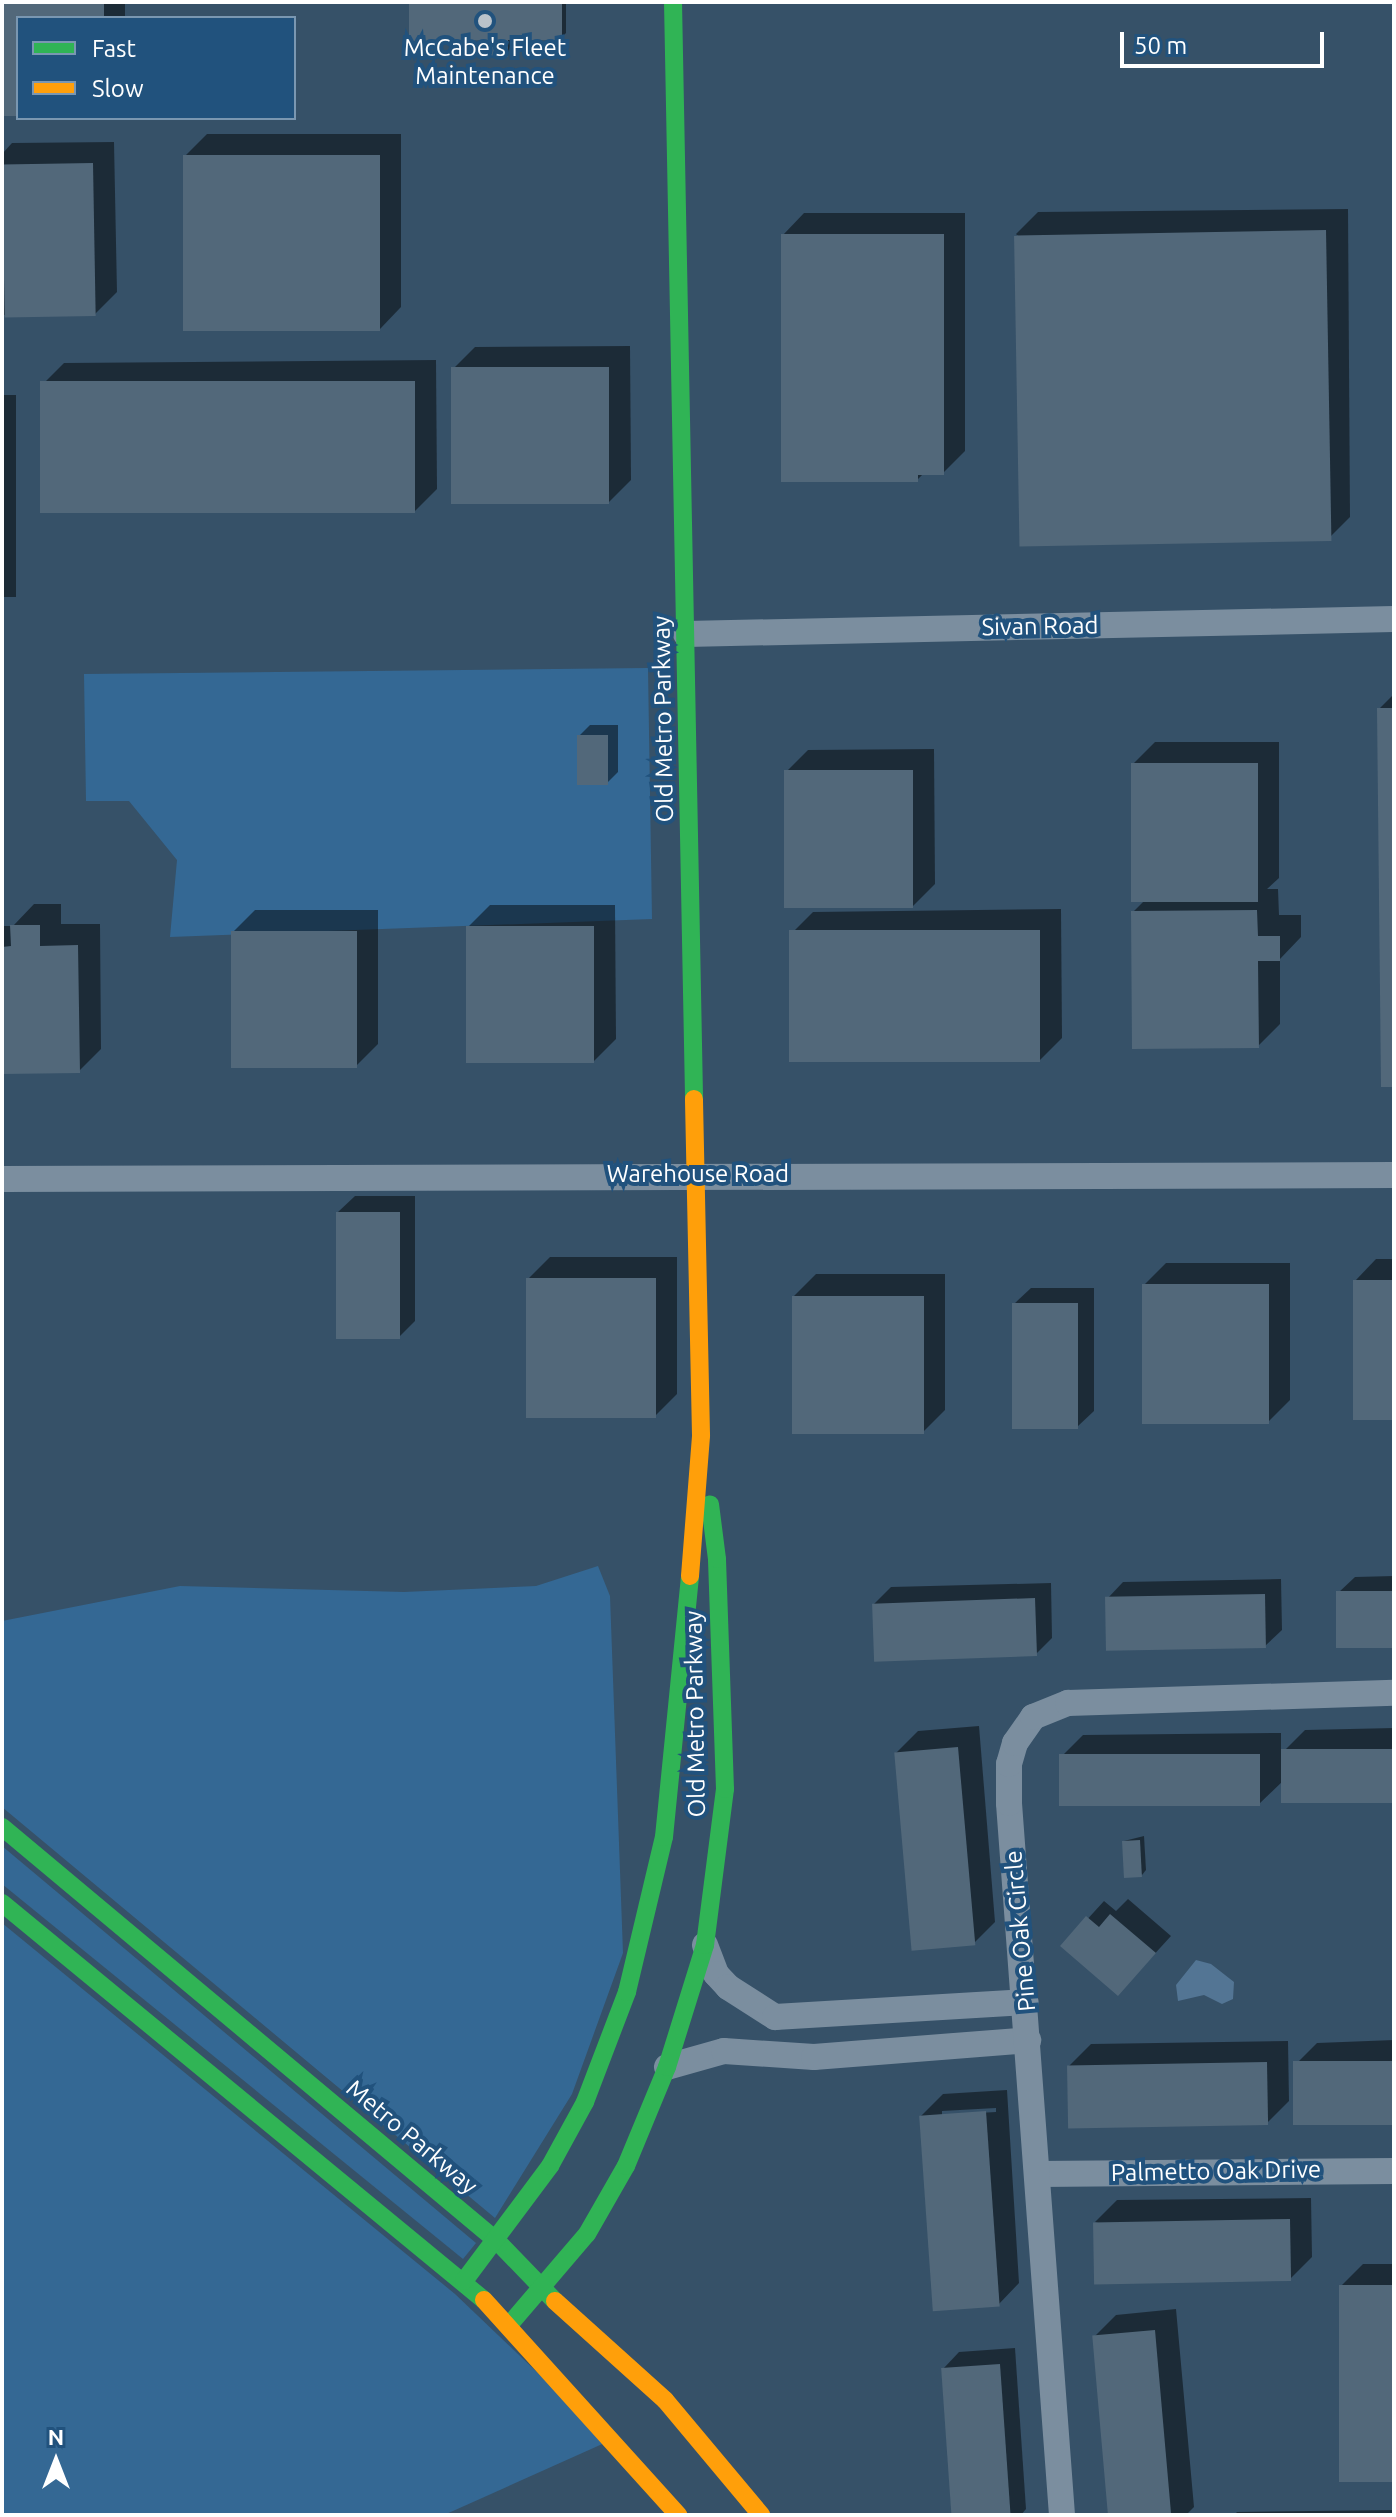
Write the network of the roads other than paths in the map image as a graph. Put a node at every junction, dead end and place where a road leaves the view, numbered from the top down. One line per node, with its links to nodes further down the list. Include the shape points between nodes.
1 (673, 2): 3 (street, Old Metro Parkway)
2 (1394, 619): 3 (street, Sivan Road)
3 (686, 634): 4 (street, Old Metro Parkway)
4 (697, 1173): 5 (street, Warehouse Road); 6 (street, Warehouse Road); 7 (street, Old Metro Parkway)
5 (1394, 1175)
6 (2, 1179)
7 (701, 1435): 8 (street, Old Metro Parkway); 10 (street, Old Metro Parkway, via 717,1559)
8 (694, 1686): 10 (street); 23 (street, Old Metro Parkway, via 627,1992 585,2102 550,2166)
9 (1394, 1693): 14 (street, Pine Oak Circle, via 1068,1703 1033,1717 1021,1730 1009,1764)
10 (725, 1773): 13 (street, Old Metro Parkway)
11 (2, 1827): 23 (street, Metro Parkway)
12 (2, 1903): 24 (street)
13 (705, 1945): 16 (street, via 728,1987); 20 (street, Old Metro Parkway)
14 (1026, 2002): 15 (street); 17 (street, Pine Oak Circle)
15 (935, 2007): 16 (street); 18 (street)
16 (775, 2017): 19 (street)
17 (1028, 2040): 18 (street); 22 (street, Pine Oak Circle)
18 (938, 2047): 19 (street)
19 (777, 2055): 20 (street, via 724,2051)
20 (667, 2067): 25 (street, Old Metro Parkway, via 626,2166 590,2230)
21 (1394, 2171): 22 (street, Palmetto Oak Drive)
22 (1038, 2174): 29 (street, Pine Oak Circle)
23 (497, 2241): 24 (street, Old Metro Parkway); 25 (street, Metro Parkway)
24 (464, 2281): 26 (street)
25 (541, 2288): 26 (street, Old Metro Parkway); 28 (street, Metro Parkway, via 665,2400)
26 (510, 2324): 27 (street)
27 (678, 2515)
28 (761, 2515)
29 (1062, 2515)

